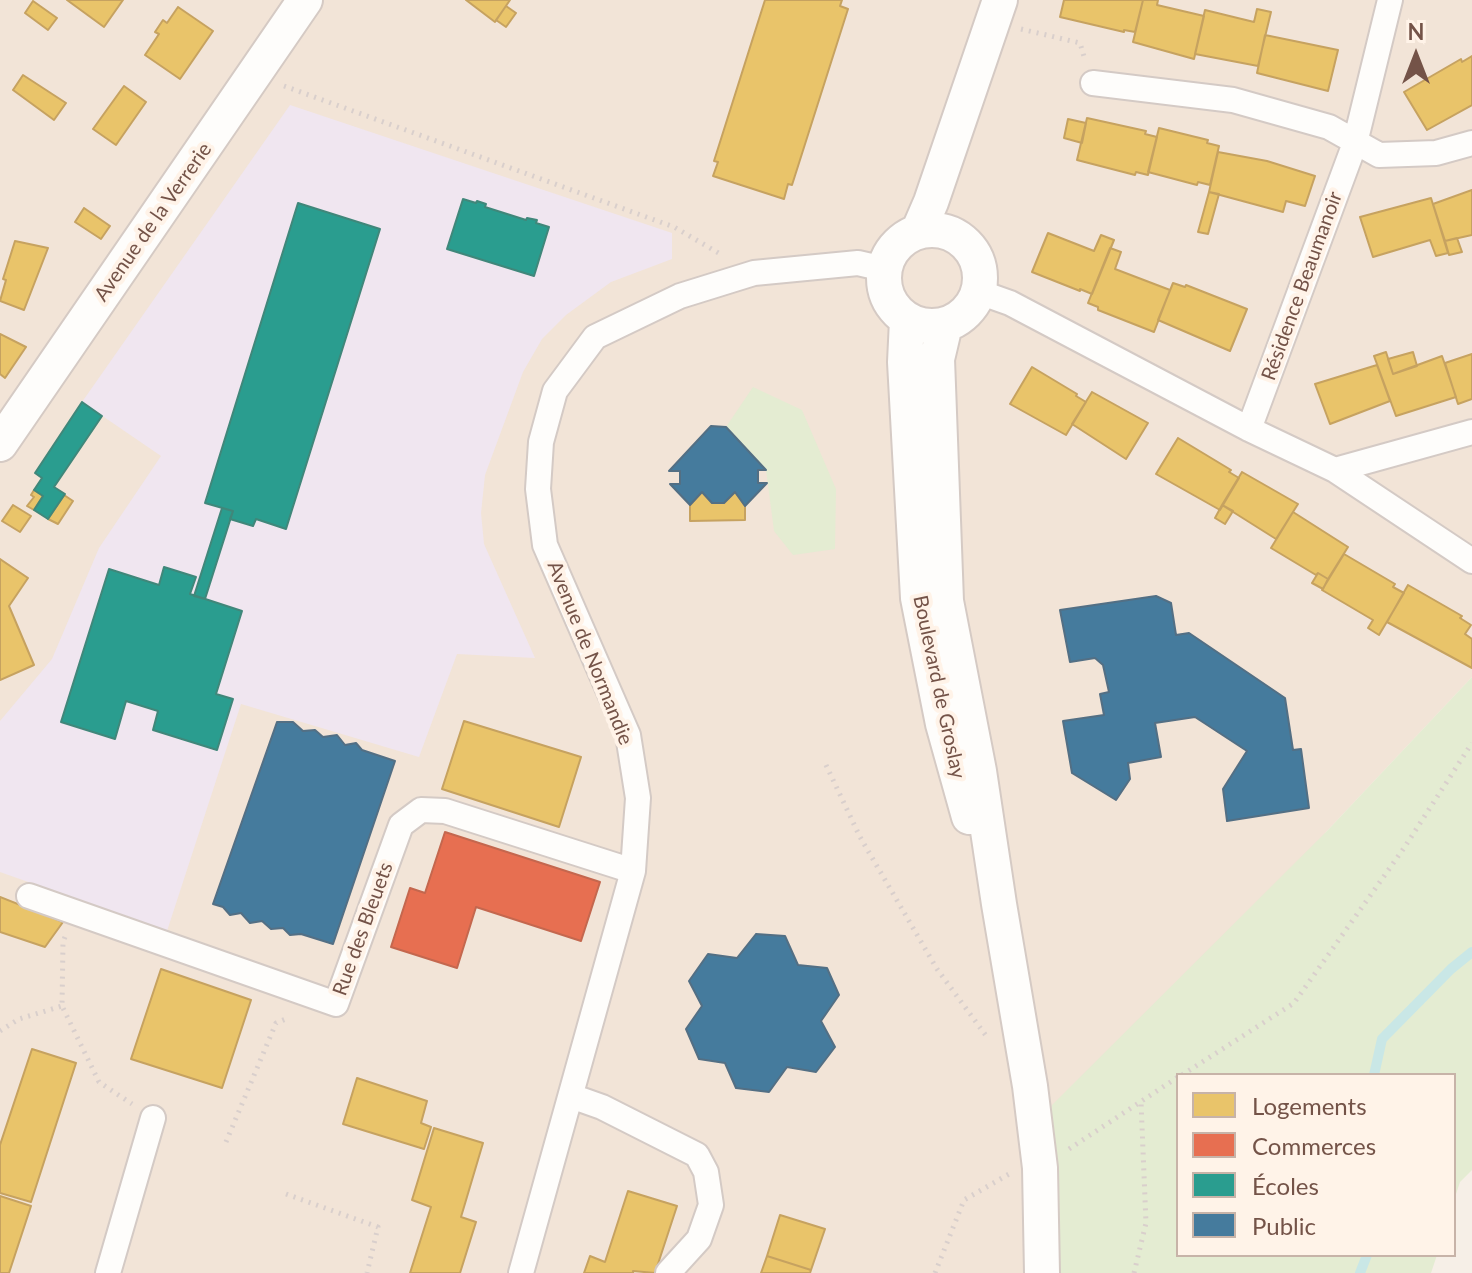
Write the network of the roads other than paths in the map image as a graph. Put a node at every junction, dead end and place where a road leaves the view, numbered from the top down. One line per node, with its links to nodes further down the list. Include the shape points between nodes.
1 (305, 0): 14 (main road, Avenue de la Verrerie)
2 (1390, 0): 5 (street, Résidence Beaumanoir)
3 (996, 11): 7 (main road)
4 (1093, 83): 5 (street, via 1233,100 1329,127)
5 (1355, 143): 6 (street, via 1379,155 1436,153); 12 (street, Résidence Beaumanoir)
6 (1472, 143)
7 (932, 232): 8 (main road, via 895,246); 9 (main road, via 959,238 970,248 978,262)
8 (884, 269): 10 (main road, via 887,298); 17 (street, Avenue de Normandie, via 858,263 754,273 680,296 595,337 555,391 541,442 538,489 545,545 628,735 638,798)
9 (979, 292): 11 (main road, via 960,318); 12 (street, via 1010,303)
10 (907, 320): 11 (main road, via 925,327); 19 (main road, Boulevard de Groslay, via 918,598 957,778)
11 (945, 325): 19 (main road, Boulevard de Groslay, via 937,359 946,601)
12 (1249, 429): 15 (street)
13 (1472, 432): 15 (street)
14 (0, 444)
15 (1335, 470): 16 (street)
16 (1472, 561)
17 (633, 871): 18 (street, Rue des Bleuets, via 445,811 421,810 401,825 336,1004); 20 (street, Avenue de Normandie)
18 (29, 896)
19 (999, 904): 25 (main road, Boulevard de Groslay, via 1040,1168)
20 (571, 1096): 23 (street, Avenue de Normandie); 24 (street, via 697,1155 706,1172 711,1205 699,1239)
21 (153, 1118): 22 (street)
22 (108, 1273)
23 (521, 1273)
24 (668, 1273)
25 (1042, 1273)

